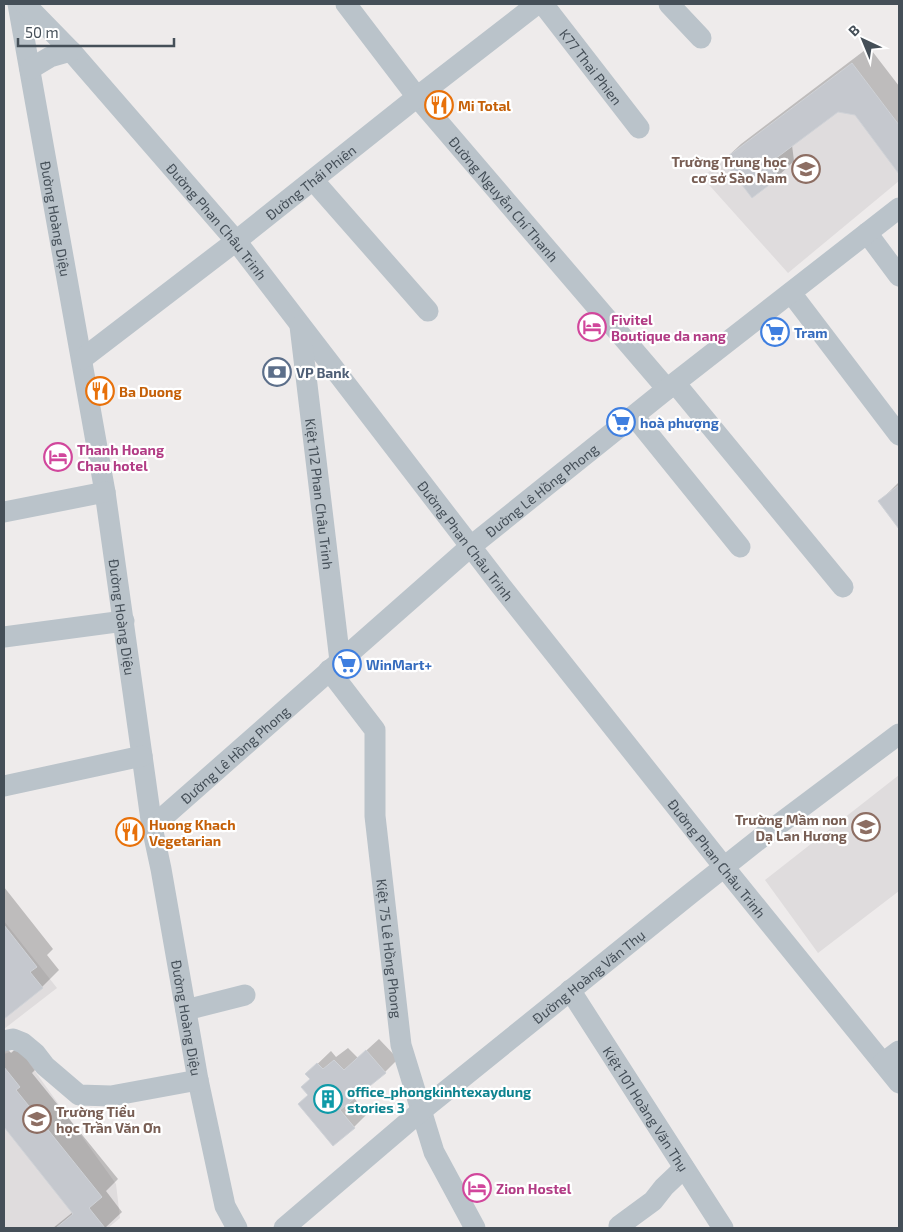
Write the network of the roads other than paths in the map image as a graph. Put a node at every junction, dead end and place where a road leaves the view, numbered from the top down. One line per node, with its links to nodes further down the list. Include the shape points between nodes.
1 (18, 4): 9 (street, Đường Hoàng Diệu)
2 (25, 4): 8 (street, Đường Phan Châu Trinh)
3 (346, 4): 10 (street, Đường Nguyễn Chí Thanh)
4 (537, 4): 10 (street, Đường Thái Phiên)
5 (543, 4): 11 (street, K77 Thai Phien)
6 (669, 4): 7 (street)
7 (701, 38)
8 (71, 51): 9 (street, via 50,57); 15 (street, Đường Phan Châu Trinh)
9 (30, 69): 20 (street, Đường Hoàng Diệu)
10 (417, 97): 12 (street, Đường Thái Phiên); 21 (street, Đường Nguyễn Chí Thanh)
11 (639, 128)
12 (313, 180): 15 (street, Đường Thái Phiên); 18 (street)
13 (899, 208): 14 (street, Đường Lê Hồng Phong)
14 (867, 233): 16 (street); 17 (street, Đường Lê Hồng Phong)
15 (236, 241): 19 (street, Đường Phan Châu Trinh); 20 (street, Đường Thái Phiên)
16 (899, 276)
17 (791, 293): 21 (street, Đường Lê Hồng Phong); 23 (street)
18 (428, 311)
19 (300, 325): 26 (street, Đường Phan Châu Trinh); 31 (street, Kiệt 112 Phan Châu Trinh)
20 (82, 359): 24 (street, Đường Hoàng Diệu)
21 (671, 386): 22 (street, Đường Lê Hồng Phong); 28 (street, Đường Nguyễn Chí Thanh)
22 (634, 416): 26 (street, Đường Lê Hồng Phong); 27 (street)
23 (899, 435)
24 (105, 492): 25 (street); 29 (street, Đường Hoàng Diệu)
25 (4, 512)
26 (470, 547): 31 (street, Đường Lê Hồng Phong); 36 (street, Đường Phan Châu Trinh)
27 (740, 547)
28 (843, 587)
29 (124, 621): 30 (street); 33 (street, Đường Hoàng Diệu)
30 (4, 636)
31 (335, 666): 35 (street, Đường Lê Hồng Phong); 44 (street, Kiệt 75 Lê Hồng Phong, via 375,730 375,816 401,1045)
32 (899, 734): 36 (street, Đường Hoàng Văn Thụ)
33 (142, 756): 34 (street); 35 (street, Đường Hoàng Diệu)
34 (4, 786)
35 (152, 827): 39 (street, Đường Hoàng Diệu)
36 (724, 867): 37 (street, Đường Hoàng Văn Thụ); 41 (street, Đường Phan Châu Trinh)
37 (570, 990): 44 (street, Đường Hoàng Văn Thụ); 45 (street, Kiệt 101 Hoàng Văn Thụ)
38 (245, 995): 39 (street)
39 (186, 1010): 42 (street, Đường Hoàng Diệu)
40 (4, 1041): 42 (street, via 22,1042 79,1095 111,1096)
41 (891, 1057): 43 (street, Đường Phan Châu Trinh)
42 (198, 1080): 47 (street, Đường Hoàng Diệu, via 225,1206)
43 (899, 1083)
44 (421, 1111): 48 (street, Đường Hoàng Văn Thụ); 49 (street, Kiệt 75 Lê Hồng Phong, via 434,1152)
45 (684, 1168): 46 (street, via 653,1201); 50 (street, Kiệt 101 Hoàng Văn Thụ)
46 (619, 1226)
47 (235, 1228)
48 (284, 1228)
49 (475, 1228)
50 (723, 1228)

